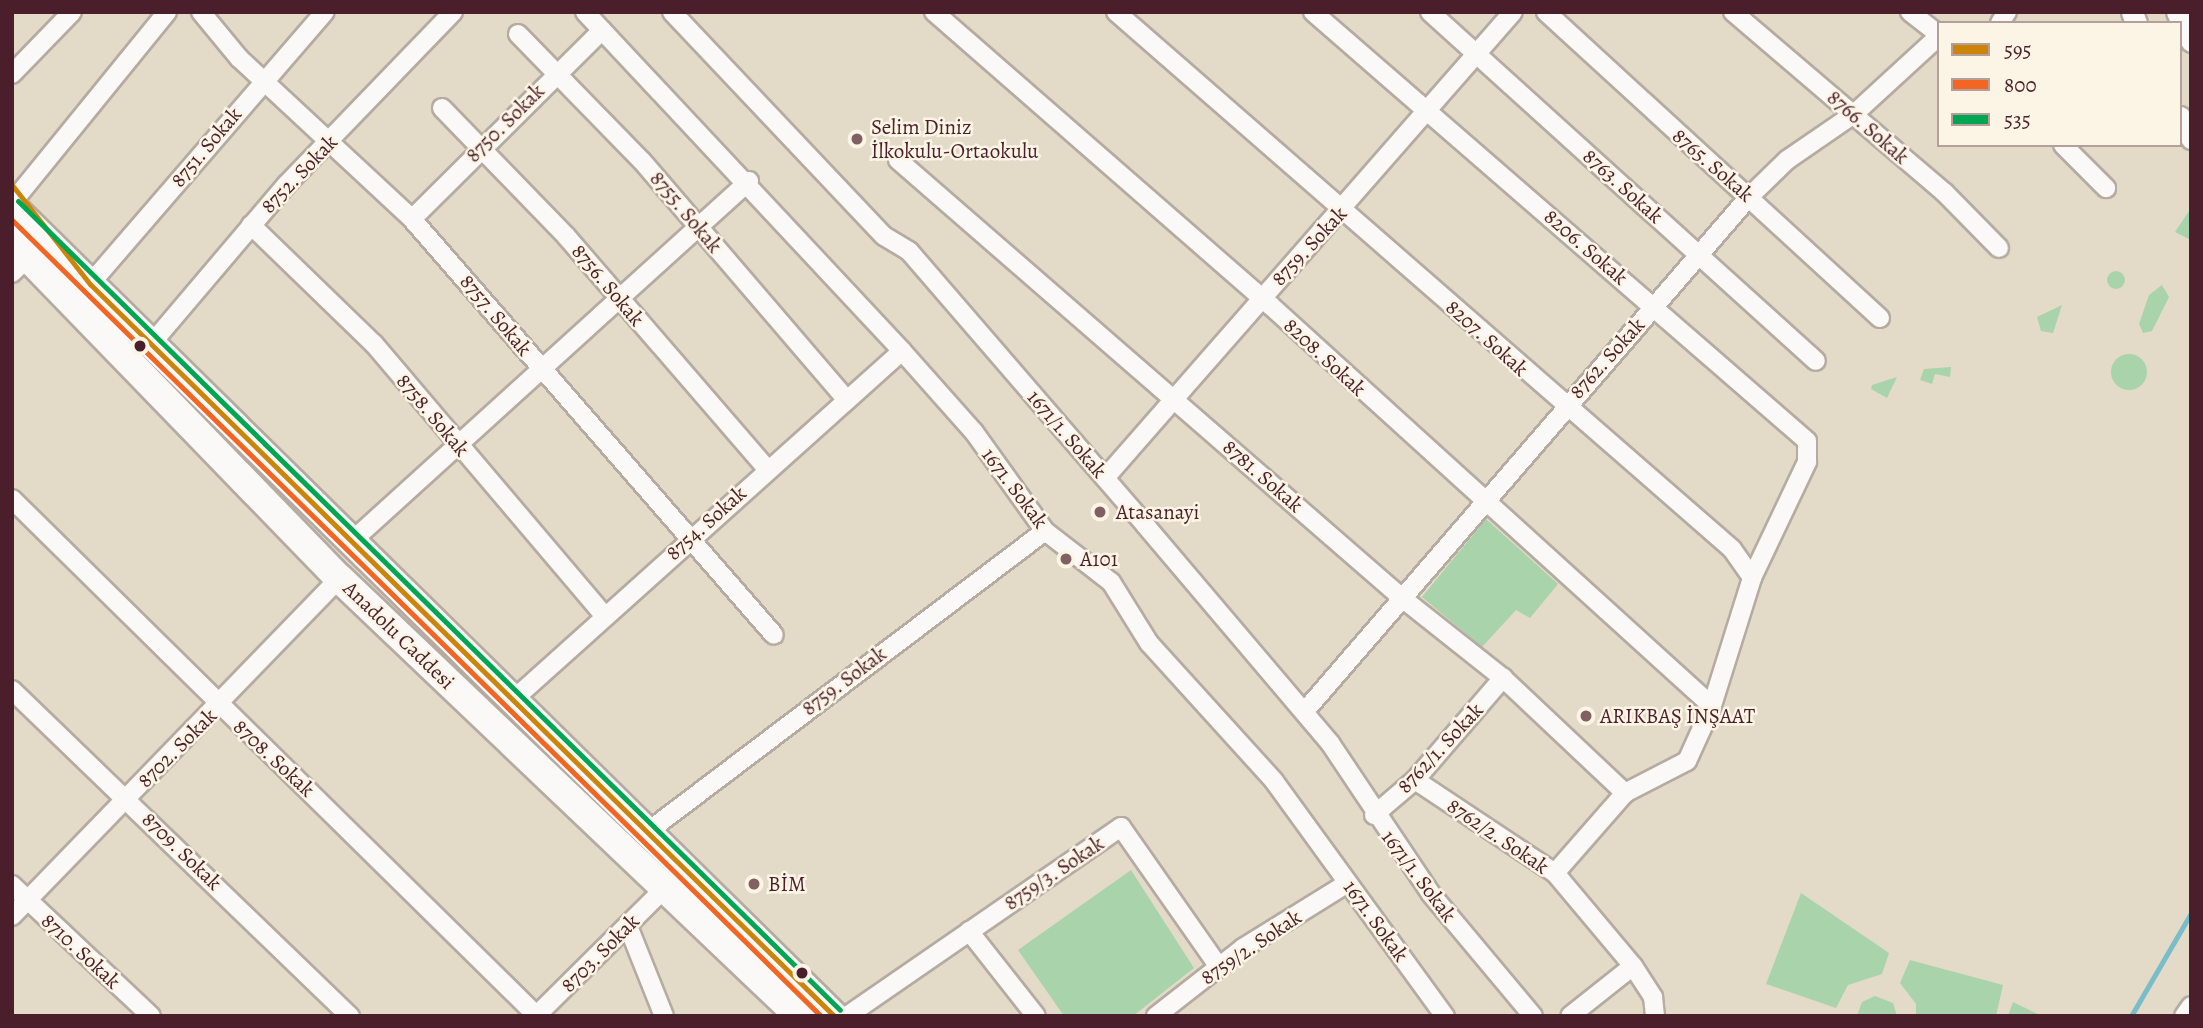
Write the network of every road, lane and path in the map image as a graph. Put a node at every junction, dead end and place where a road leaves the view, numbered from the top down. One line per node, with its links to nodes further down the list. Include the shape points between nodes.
1 (72, 12): 24 (street)
2 (167, 12): 37 (street)
3 (201, 12): 25 (street, 8757. Sokak)
4 (325, 12): 25 (street, 8751. Sokak)
5 (453, 12): 31 (street, 8752. Sokak)
6 (584, 12): 17 (street, 1671. Sokak)
7 (672, 12): 61 (street, 1671/1. Sokak, via 884,236 909,251)
8 (934, 12): 48 (street, 8208. Sokak)
9 (1116, 12): 39 (street, 8207. Sokak)
10 (1313, 12): 27 (street, 8206. Sokak)
11 (1430, 12): 22 (street, 8763. Sokak)
12 (1513, 12): 22 (street, 8759. Sokak)
13 (1546, 12): 38 (street, 8765. Sokak)
14 (1733, 12): 28 (street, 8766. Sokak)
15 (1910, 12): 18 (street)
16 (2182, 22): 21 (street)
17 (602, 30): 23 (street, 8750. Sokak); 35 (street, 1671. Sokak)
18 (1937, 33)
19 (518, 34): 23 (street, 8755. Sokak)
20 (1937, 37): 28 (street, 8762. Sokak)
21 (2191, 41)
22 (1477, 53): 27 (street, 8759. Sokak); 45 (street, 8763. Sokak)
23 (558, 71): 32 (street, 8750. Sokak); 42 (street, 8755. Sokak)
24 (12, 74)
25 (263, 81): 31 (street, 8757. Sokak); 47 (street, 8751. Sokak)
26 (442, 108): 32 (street, 8756. Sokak)
27 (1424, 111): 39 (street, 8759. Sokak); 50 (street, 8206. Sokak)
28 (1854, 114): 38 (street, 8762. Sokak, via 1787,160); 43 (street, 8766. Sokak)
29 (2182, 121): 30 (street)
30 (2191, 138)
31 (333, 139): 40 (street, 8757. Sokak); 41 (street, 8752. Sokak)
32 (481, 146): 40 (street, 8750. Sokak); 49 (street, 8756. Sokak)
33 (2065, 147): 36 (street)
34 (898, 160): 56 (street, 8781. Sokak)
35 (749, 181): 42 (street); 53 (street, 1671. Sokak)
36 (2106, 188)
37 (15, 195): 47 (highway, Anadolu Caddesi)
38 (1749, 197): 45 (street, 8762. Sokak); 51 (street, 8765. Sokak)
39 (1344, 210): 48 (street, 8759. Sokak); 58 (street, 8207. Sokak)
40 (412, 219): 55 (street, 8757. Sokak)
41 (251, 225): 52 (street, 8752. Sokak); 59 (street, 8758. Sokak, via 374,344)
42 (696, 225): 49 (street); 57 (street, 8755. Sokak)
43 (1999, 248)
44 (17, 249): 46 (street); 47 (highway, Anadolu Caddesi)
45 (1699, 255): 50 (street, 8762. Sokak); 54 (street, 8763. Sokak)
46 (12, 273)
47 (75, 280): 52 (highway, Anadolu Caddesi); 67 (highway, Anadolu Caddesi)
48 (1261, 297): 56 (street, 8759. Sokak); 63 (street, 8208. Sokak)
49 (619, 299): 55 (street); 60 (street, 8756. Sokak)
50 (1654, 306): 58 (street, 8762. Sokak); 68 (street, 8206. Sokak, via 1807,441 1807,462 1768,555)
51 (1880, 318)
52 (152, 343): 66 (highway, Anadolu Caddesi)
53 (902, 351): 57 (street, 8754. Sokak); 64 (street, 1671. Sokak, via 974,432)
54 (1816, 361)
55 (540, 368): 59 (street); 65 (street, 8757. Sokak)
56 (1173, 397): 61 (street, 8759. Sokak); 69 (street, 8781. Sokak)
57 (845, 398): 60 (street, 8754. Sokak)
58 (1564, 407): 63 (street, 8762. Sokak); 68 (street, 8207. Sokak, via 1732,549)
59 (455, 446): 66 (street); 70 (street, 8758. Sokak, via 499,486)
60 (767, 469): 65 (street, 8754. Sokak)
61 (1105, 478): 77 (street, 1671/1. Sokak)
62 (12, 499): 75 (street, 8708. Sokak)
63 (1482, 502): 69 (street, 8762. Sokak); 76 (street, 8208. Sokak)
64 (1045, 531): 82 (street, 8759. Sokak); 84 (street, 1671. Sokak, via 1111,582 1149,643 1273,781)
65 (691, 537): 70 (street, 8754. Sokak); 71 (street, 8757. Sokak)
66 (352, 541): 74 (highway, Anadolu Caddesi)
67 (339, 578): 75 (street, 8702. Sokak); 86 (highway, Anadolu Caddesi)
68 (1752, 578): 76 (street)
69 (1402, 598): 72 (street, 8781. Sokak); 77 (street, 8762. Sokak)
70 (604, 615): 74 (street, 8754. Sokak)
71 (774, 635)
72 (1503, 678): 78 (street, 8762/1. Sokak); 79 (street, 8781. Sokak)
73 (12, 690): 80 (street, 8709. Sokak)
74 (514, 699): 82 (highway, Anadolu Caddesi)
75 (218, 706): 80 (street, 8702. Sokak); 96 (street, 8708. Sokak, via 292,771)
76 (1712, 706): 79 (street, via 1687,761)
77 (1305, 711): 81 (street, 1671/1. Sokak)
78 (1415, 780): 81 (street, 8762/1. Sokak); 83 (street, 8762/2. Sokak)
79 (1625, 793): 83 (street)
80 (128, 798): 87 (street, 8702. Sokak); 95 (street, 8709. Sokak)
81 (1374, 815): 104 (street, 1671/1. Sokak)
82 (646, 833): 99 (highway, Anadolu Caddesi)
83 (1555, 873): 91 (street, 8762/2. Sokak)
84 (1348, 883): 92 (street, 8759/2. Sokak); 103 (street, 1671. Sokak)
85 (12, 885): 87 (street, 8710. Sokak)
86 (663, 890): 89 (street, 8703. Sokak); 98 (highway, Anadolu Caddesi)
87 (27, 901): 88 (street, 8702. Sokak); 94 (street, 8710. Sokak)
88 (12, 916)
89 (628, 926): 96 (street, 8703. Sokak); 97 (street)
90 (969, 931): 92 (street, 8759/3. Sokak, via 1121,827); 100 (street, 8759/3. Sokak); 101 (street)
91 (1633, 966): 105 (street); 106 (street, 8762/2. Sokak, via 1653,997)
92 (1219, 967): 102 (street, 8759/2. Sokak)
93 (2191, 1006): 107 (street)
94 (151, 1016)
95 (350, 1016)
96 (536, 1016)
97 (664, 1016)
98 (799, 1016)
99 (834, 1016)
100 (847, 1016)
101 (1036, 1016)
102 (1156, 1016)
103 (1445, 1016)
104 (1533, 1016)
105 (1570, 1016)
106 (1655, 1016)
107 (2184, 1016)

